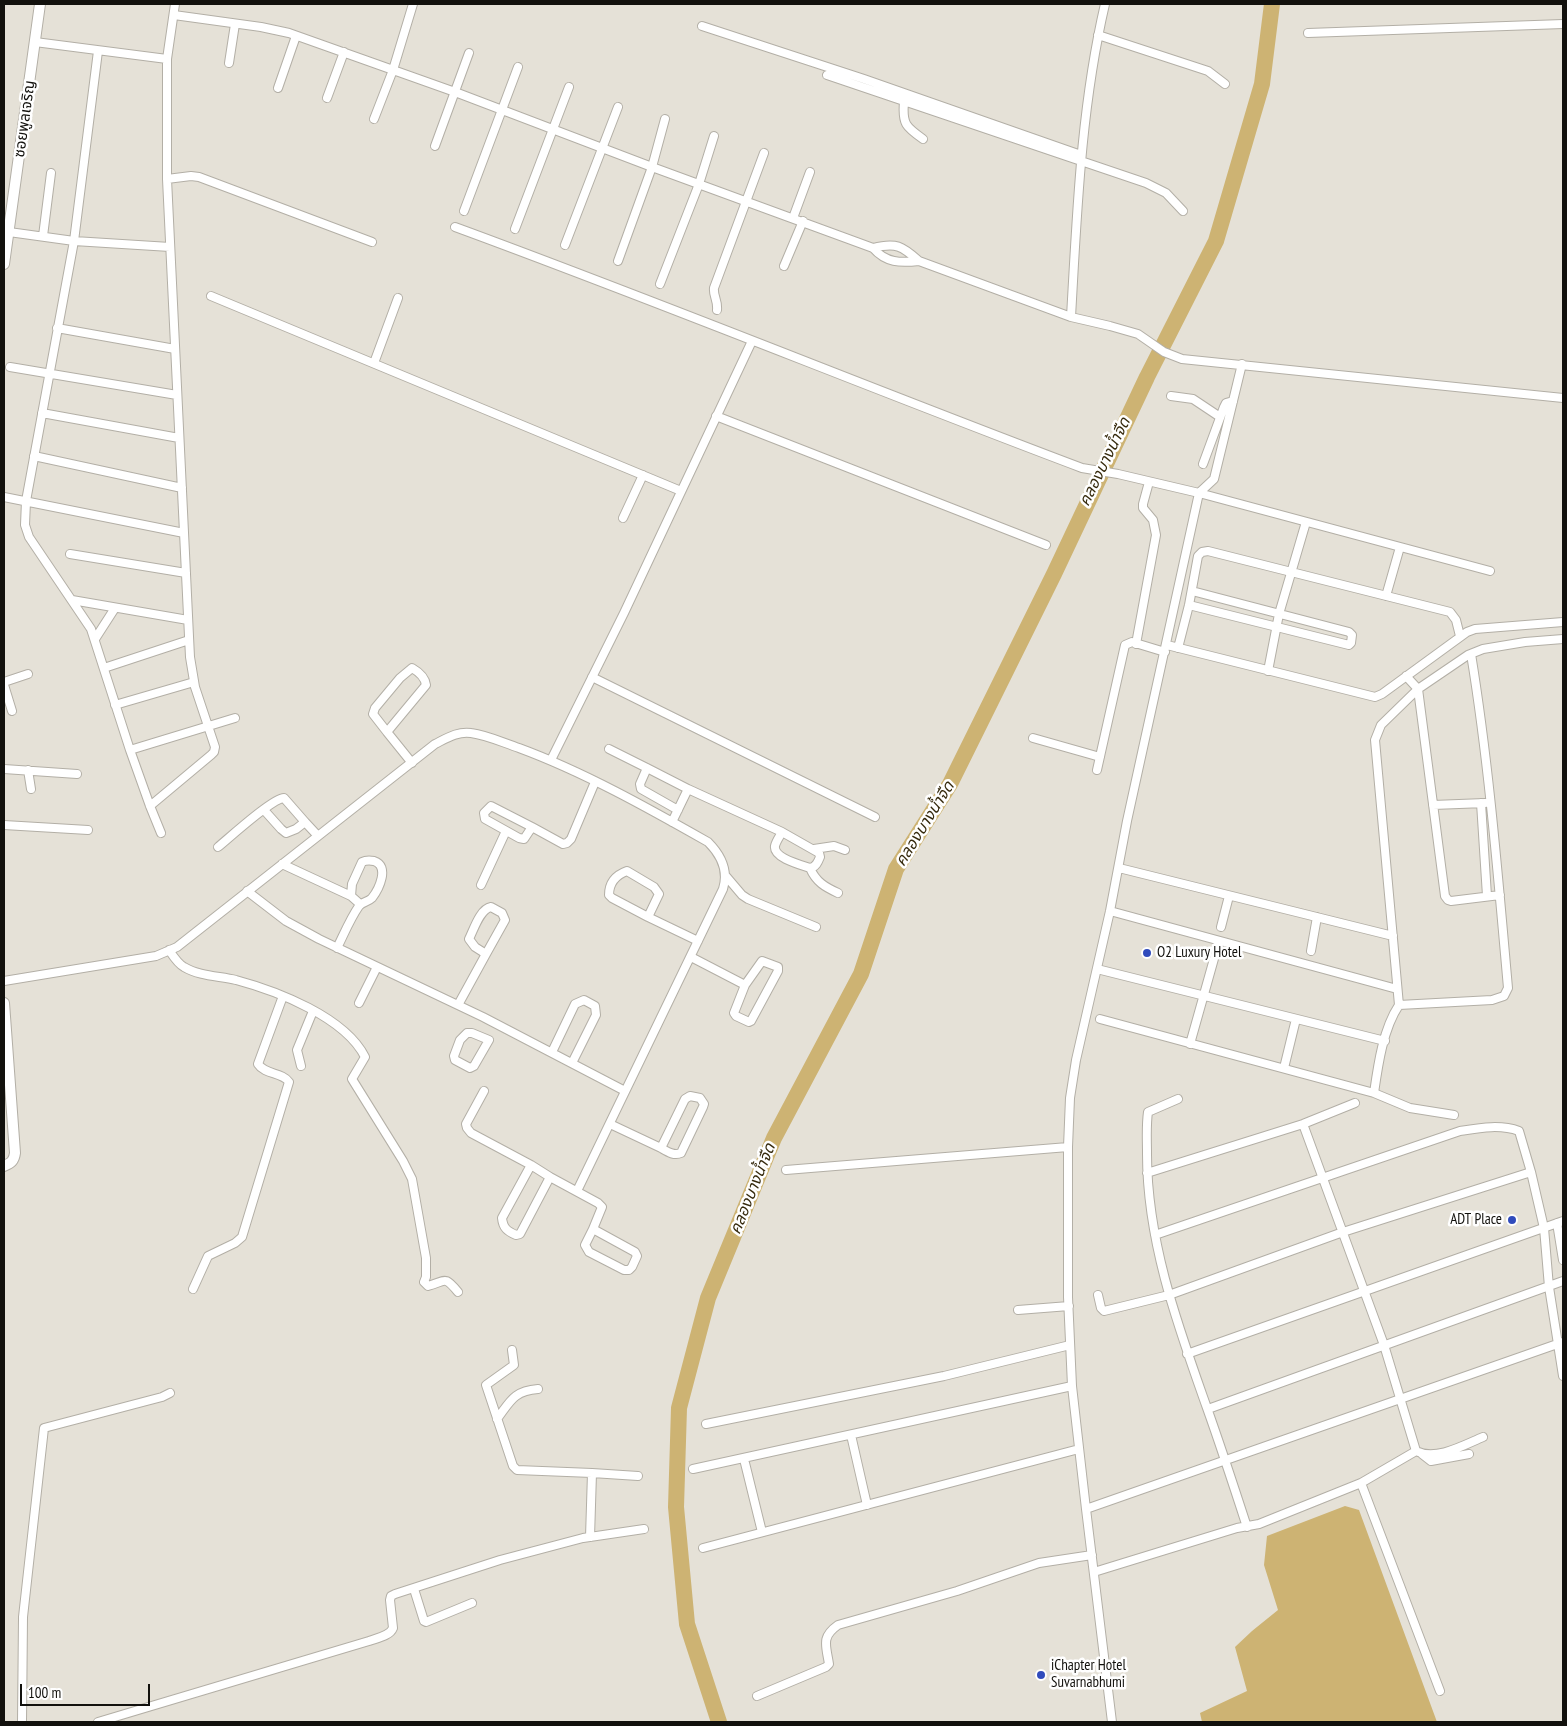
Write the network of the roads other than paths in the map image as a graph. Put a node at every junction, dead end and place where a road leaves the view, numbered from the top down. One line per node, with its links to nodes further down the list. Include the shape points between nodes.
1 (40, 4): 12 (street, ซอยพูลเจริญ)
2 (176, 4): 5 (street)
3 (413, 4): 19 (street)
4 (1105, 4): 10 (street)
5 (174, 16): 6 (street); 16 (street)
6 (236, 24): 11 (street); 17 (street)
7 (1563, 24): 9 (street)
8 (702, 26): 37 (street, via 864,79)
9 (1308, 33)
10 (1098, 35): 21 (street, via 1208,72); 37 (street)
11 (296, 36): 14 (street); 23 (street)
12 (36, 42): 13 (street); 50 (street, ซอยพูลเจริญ)
13 (98, 51): 16 (street); 52 (street)
14 (344, 52): 19 (street); 25 (street)
15 (469, 53): 24 (street)
16 (167, 60): 41 (street)
17 (228, 63)
18 (518, 67): 28 (street)
19 (393, 70): 24 (street); 29 (street)
20 (827, 75): 26 (street)
21 (1225, 84)
22 (569, 87): 31 (street)
23 (278, 88)
24 (455, 92): 28 (street); 34 (street)
25 (327, 98)
26 (904, 102): 33 (street, via 906,125); 37 (street)
27 (618, 107): 35 (street)
28 (502, 110): 31 (street); 44 (street)
29 (374, 118)
30 (665, 120): 38 (street)
31 (553, 130): 35 (street); 49 (street)
32 (714, 136): 42 (street)
33 (923, 139)
34 (435, 146)
35 (603, 149): 38 (street); 54 (street)
36 (764, 153): 43 (street)
37 (1081, 158): 45 (street, via 1161,190); 65 (street)
38 (652, 167): 42 (street); 57 (street)
39 (810, 172): 46 (street)
40 (51, 173): 51 (street)
41 (167, 178): 53 (street, via 199,177); 55 (street)
42 (699, 184): 43 (street); 61 (street)
43 (748, 201): 46 (street); 64 (street, via 714,288)
44 (464, 211)
45 (1183, 211)
46 (793, 218): 47 (street)
47 (803, 221): 56 (street); 60 (street)
48 (455, 227): 67 (street, via 606,282)
49 (515, 229)
50 (9, 232): 51 (street); 59 (street, ซอยพูลเจริญ)
51 (43, 236): 52 (street)
52 (74, 241): 55 (street); 66 (street)
53 (372, 242)
54 (565, 245)
55 (170, 247): 68 (street)
56 (873, 248): 58 (street, via 879,255 895,262); 58 (street, via 896,245)
57 (618, 261)
58 (919, 261): 65 (street)
59 (4, 264)
60 (784, 266)
61 (660, 284)
62 (211, 296): 69 (street)
63 (398, 298): 69 (street)
64 (717, 310)
65 (1072, 317): 70 (street, via 1138,334 1164,352 1182,359)
66 (57, 328): 68 (street); 72 (street)
67 (752, 341): 78 (street); 84 (street, via 1082,468)
68 (175, 349): 73 (street)
69 (374, 363): 83 (street)
70 (1242, 364): 75 (street); 76 (street)
71 (10, 367): 72 (street)
72 (49, 373): 73 (street); 77 (street)
73 (177, 395): 80 (street)
74 (1171, 396): 79 (street, via 1193,399)
75 (1563, 398)
76 (1234, 401): 79 (street, via 1226,403); 87 (street, via 1212,482)
77 (42, 413): 80 (street); 81 (street)
78 (716, 416): 86 (street); 93 (street)
79 (1220, 417): 82 (street)
80 (179, 438): 85 (street)
81 (34, 456): 85 (street); 89 (street)
82 (1203, 464)
83 (643, 474): 86 (street); 90 (street)
84 (1150, 482): 87 (street); 112 (street, via 1143,508 1153,520 1156,535)
85 (182, 488): 92 (street)
86 (681, 491): 120 (street)
87 (1200, 492): 91 (street); 114 (street)
88 (4, 497): 89 (street)
89 (26, 501): 92 (street); 101 (street, via 25,525 29,537)
90 (623, 518)
91 (1306, 522): 94 (street); 97 (street)
92 (184, 533): 98 (street)
93 (1046, 545)
94 (1400, 547): 96 (street); 100 (street)
95 (70, 554): 98 (street)
96 (1490, 571)
97 (1292, 572): 99 (street, via 1202,552 1198,556); 100 (street); 104 (street)
98 (186, 573): 105 (street)
99 (1192, 592): 102 (street); 104 (street)
100 (1386, 596): 108 (street, via 1450,612)
101 (72, 600): 103 (street); 109 (street)
102 (1189, 605): 107 (street); 113 (street)
103 (115, 608): 105 (street); 109 (street)
104 (1279, 614): 107 (street); 107 (street, via 1349,632 1351,643)
105 (188, 620): 111 (street)
106 (1563, 622): 108 (street, via 1475,629)
107 (1276, 626): 117 (street)
108 (1460, 636): 119 (street)
109 (95, 639): 116 (street)
110 (1563, 639): 115 (street, via 1524,642)
111 (189, 640): 116 (street); 121 (street)
112 (1136, 644): 114 (street); 132 (street, via 1125,645)
113 (1178, 648): 114 (street); 117 (street)
114 (1166, 649): 164 (street)
115 (1471, 654): 123 (street); 143 (street)
116 (104, 668): 124 (street)
117 (1268, 671): 119 (street, via 1375,696)
118 (28, 674): 122 (street)
119 (1406, 676): 123 (street)
120 (592, 677): 133 (street); 149 (street)
121 (194, 682): 124 (street); 127 (street)
122 (4, 684): 125 (street)
123 (1418, 690): 146 (street); 179 (street, via 1381,725 1375,740)
124 (115, 705): 131 (street)
125 (12, 711)
126 (235, 718): 127 (street)
127 (207, 726): 131 (street); 145 (street, via 214,752)
128 (386, 732): 128 (street, via 373,714 374,708 412,668 423,676 426,685); 134 (street)
129 (1033, 738): 132 (street)
130 (609, 749): 136 (street)
131 (130, 750): 145 (street)
132 (1100, 756): 138 (street)
133 (551, 760): 134 (street, via 496,740 462,733 435,744); 140 (street)
134 (412, 763): 158 (street)
135 (4, 768): 137 (street)
136 (647, 768): 142 (street); 148 (street, via 641,789)
137 (28, 770): 139 (street); 141 (street)
138 (1097, 770)
139 (77, 774)
140 (595, 782): 151 (street); 153 (street, via 567,843 563,844)
141 (31, 789)
142 (688, 789): 148 (street); 156 (street)
143 (1491, 802): 144 (street); 169 (street)
144 (1481, 803): 146 (street); 172 (street)
145 (150, 806): 157 (street)
146 (1432, 806): 172 (street, via 1448,900)
147 (264, 810): 150 (street, via 286,833); 150 (street, via 279,798 284,798); 159 (street)
148 (678, 810): 151 (street)
149 (875, 817)
150 (305, 822): 158 (street)
151 (672, 822): 165 (street, via 708,842 722,860)
152 (4, 826): 154 (street)
153 (532, 827): 155 (street, via 522,840); 155 (street, via 494,806 488,808 484,813 485,819)
154 (88, 830)
155 (506, 831): 166 (street)
156 (782, 832): 160 (street); 163 (street, via 775,845 778,854)
157 (161, 833)
158 (318, 836): 162 (street)
159 (218, 847)
160 (814, 849): 161 (street, via 834,846); 163 (street, via 820,857 814,868)
161 (845, 850)
162 (282, 864): 167 (street); 170 (street)
163 (810, 868): 168 (street, via 814,878)
164 (1119, 868): 171 (street); 174 (street)
165 (725, 875): 177 (street, via 748,900); 181 (street, via 724,889)
166 (481, 885)
167 (247, 892): 182 (street, via 286,921); 183 (street)
168 (838, 893)
169 (1500, 895): 172 (street); 197 (street, via 1508,988 1504,996 1492,1000)
170 (351, 896): 173 (street); 173 (street, via 352,884 362,862 378,863 382,877 372,898)
171 (1229, 896): 176 (street); 178 (street)
172 (1487, 896)
173 (360, 904): 182 (street)
174 (1110, 911): 180 (street); 188 (street)
175 (648, 917): 175 (street, via 609,895 611,883 618,875 626,871 657,890 659,894); 181 (street)
176 (1317, 917): 179 (street); 184 (street)
177 (816, 927)
178 (1221, 927)
179 (1393, 936): 191 (street)
180 (1219, 941): 191 (street); 193 (street)
181 (698, 942): 186 (street)
182 (337, 948): 187 (street)
183 (169, 950): 189 (street, via 156,956); 192 (street, via 183,967)
184 (1311, 951)
185 (486, 954): 185 (street, via 505,920 491,907 483,912 469,939); 196 (street)
186 (691, 957): 190 (street); 210 (street)
187 (376, 967): 195 (street); 196 (street)
188 (1097, 969): 193 (street); 217 (street, via 1076,1060)
189 (4, 981)
190 (745, 985): 190 (street, via 734,1013 749,1022 778,967 762,961)
191 (1397, 989): 197 (street)
192 (283, 996): 198 (street); 235 (street, via 258,1064 263,1070 289,1082 269,1150 242,1237 208,1256)
193 (1203, 996): 199 (street); 204 (street)
194 (4, 1003): 220 (street, via 15,1153 14,1159)
195 (359, 1003)
196 (458, 1005): 201 (street)
197 (1399, 1005): 203 (street, via 1391,1017)
198 (314, 1011): 207 (street, via 296,1050); 237 (street, via 348,1034 365,1057 352,1079 412,1179 426,1258 424,1282 428,1286 449,1281)
199 (1296, 1019): 203 (street); 208 (street)
200 (1100, 1020): 204 (street)
201 (498, 1026): 202 (street); 205 (street)
202 (489, 1040): 202 (street, via 474,1066 470,1068 455,1060 460,1040 467,1033)
203 (1385, 1042): 211 (street)
204 (1190, 1044): 208 (street)
205 (552, 1052): 206 (street); 206 (street, via 575,1004 584,1000 595,1006 596,1015)
206 (572, 1063): 210 (street)
207 (301, 1066)
208 (1284, 1068): 211 (street)
209 (484, 1091): 219 (street, via 466,1124 467,1128)
210 (625, 1091): 215 (street)
211 (1374, 1094): 214 (street, via 1410,1108)
212 (1178, 1099): 223 (street, via 1148,1112)
213 (1355, 1103): 216 (street)
214 (1454, 1115)
215 (610, 1124): 218 (street); 226 (street)
216 (1303, 1124): 223 (street); 225 (street)
217 (1068, 1147): 221 (street); 240 (street)
218 (661, 1148): 218 (street, via 677,1155 681,1153 703,1107 700,1098 690,1096 685,1099)
219 (531, 1165): 224 (street); 224 (street, via 502,1218 503,1226 510,1233 520,1234)
220 (4, 1166)
221 (786, 1170)
222 (1531, 1172): 225 (street, via 1519,1131 1508,1127 1460,1131); 228 (street); 230 (street)
223 (1147, 1173): 231 (street)
224 (550, 1176): 226 (street)
225 (1323, 1177): 230 (street); 231 (street)
226 (576, 1191): 229 (street, via 602,1207)
227 (1560, 1222): 228 (street); 232 (street)
228 (1544, 1228): 234 (street); 236 (street)
229 (593, 1229): 229 (street, via 585,1245 589,1252 629,1270 637,1256 635,1252)
230 (1343, 1232): 236 (street); 239 (street)
231 (1155, 1235): 239 (street)
232 (1563, 1260)
233 (1563, 1281): 234 (street)
234 (1549, 1287): 242 (street); 244 (street)
235 (193, 1289)
236 (1364, 1291): 244 (street); 246 (street)
237 (458, 1292)
238 (1098, 1295): 239 (street, via 1104,1311)
239 (1169, 1296): 246 (street)
240 (1069, 1306): 241 (street); 243 (street)
241 (1018, 1310)
242 (1561, 1342): 247 (street); 251 (street)
243 (1070, 1345): 248 (street); 254 (street, via 944,1376)
244 (1384, 1345): 251 (street); 252 (street)
245 (512, 1350): 253 (street, via 514,1366 486,1385)
246 (1187, 1354): 252 (street)
247 (1563, 1376)
248 (1072, 1386): 255 (street); 257 (street)
249 (538, 1389): 253 (street, via 528,1390 509,1400)
250 (170, 1393): 279 (street, via 44,1428 23,1617)
251 (1401, 1398): 258 (street); 261 (street)
252 (1208, 1409): 261 (street)
253 (497, 1419): 263 (street, via 517,1470)
254 (706, 1424)
255 (852, 1435): 260 (street); 266 (street)
256 (1483, 1437): 258 (street, via 1438,1454)
257 (1079, 1449): 266 (street); 267 (street)
258 (1419, 1452): 259 (street, via 1431,1461); 265 (street)
259 (1469, 1454)
260 (744, 1459): 262 (street); 270 (street)
261 (1224, 1460): 267 (street); 268 (street)
262 (693, 1470)
263 (592, 1473): 264 (street); 271 (street)
264 (638, 1476)
265 (1361, 1483): 268 (street); 277 (street)
266 (867, 1504): 270 (street)
267 (1086, 1509): 273 (street)
268 (1247, 1527): 274 (street)
269 (644, 1529): 271 (street)
270 (762, 1532): 272 (street)
271 (590, 1537): 275 (street, via 500,1560)
272 (703, 1548)
273 (1092, 1555): 274 (street); 278 (street, via 1039,1563 957,1591 838,1625 829,1632 825,1641 829,1664 826,1667)
274 (1094, 1572): 281 (street)
275 (414, 1589): 276 (street, via 426,1622); 280 (street, via 391,1596 393,1628 387,1634)
276 (472, 1603)
277 (1440, 1691)
278 (757, 1696)
279 (22, 1722)
280 (98, 1722)
281 (1112, 1722)

